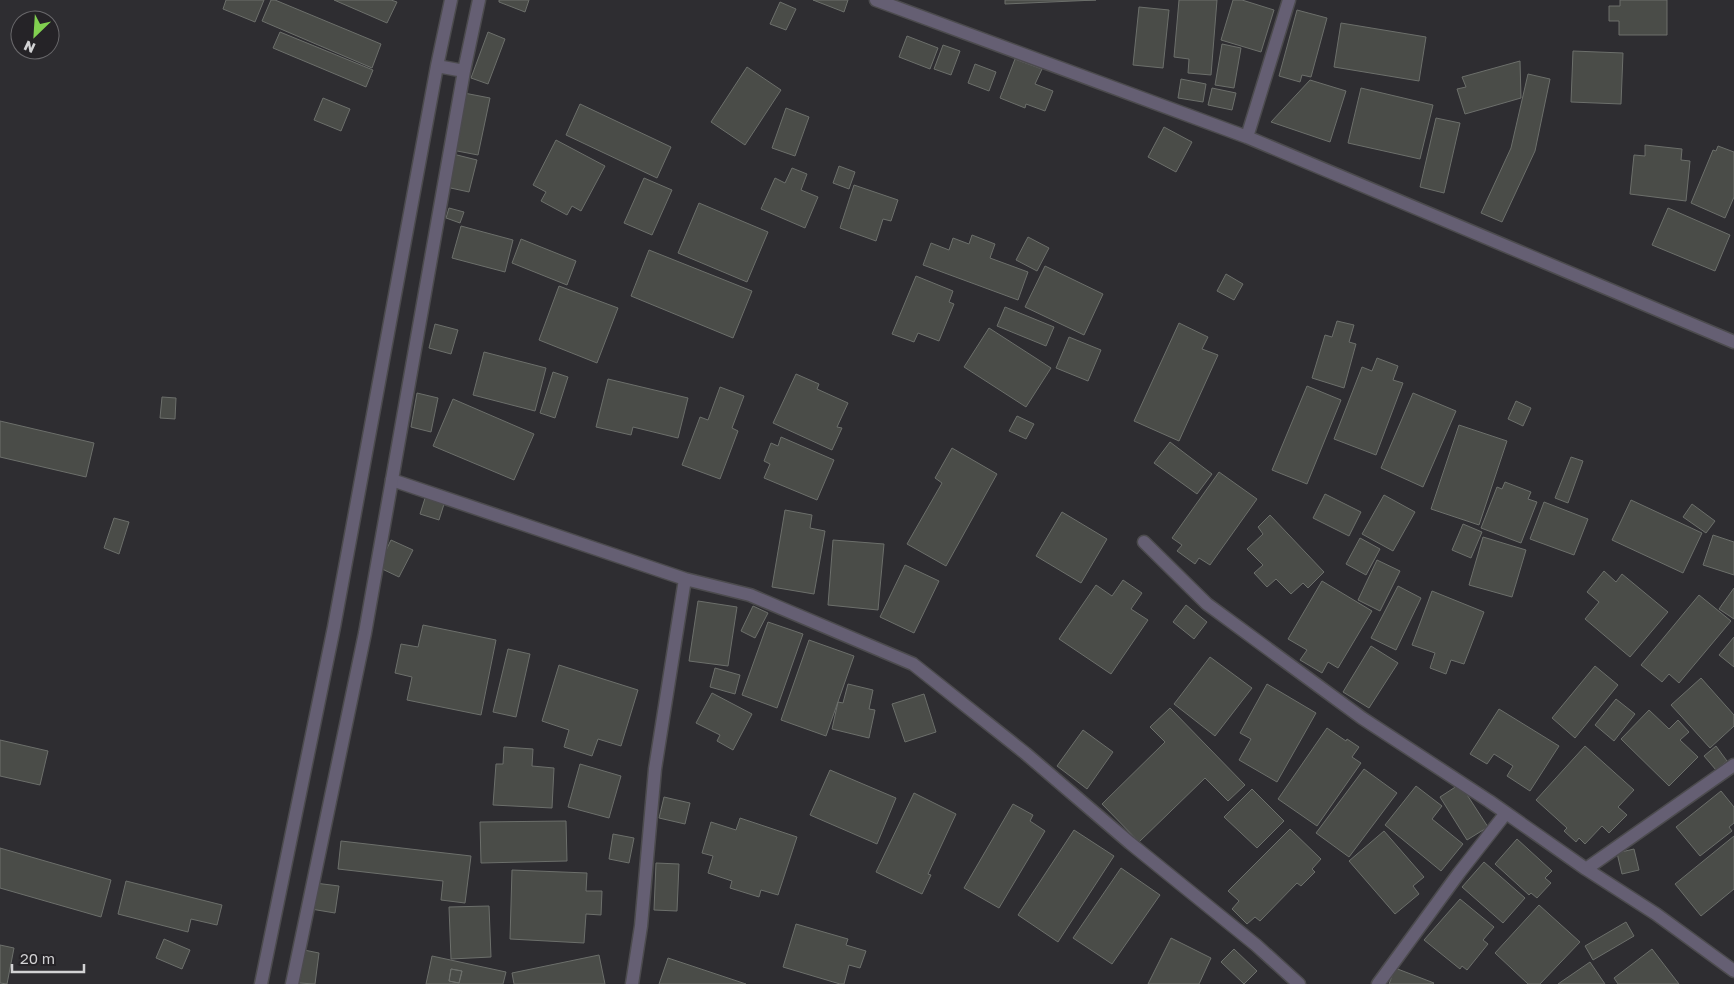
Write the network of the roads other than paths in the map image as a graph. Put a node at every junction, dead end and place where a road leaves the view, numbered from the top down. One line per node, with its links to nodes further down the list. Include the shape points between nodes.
1 (451, 0): 5 (street)
2 (479, 0): 6 (street)
3 (876, 0): 7 (street)
4 (1289, 0): 7 (street)
5 (437, 66): 6 (street); 16 (street, via 334,627)
6 (464, 71): 9 (street)
7 (1248, 137): 8 (street)
8 (1734, 342)
9 (392, 480): 11 (street); 17 (street, via 365,633)
10 (1144, 542): 13 (street, via 1207,604 1362,718)
11 (685, 579): 18 (street, via 655,769 641,926); 19 (street, via 750,595 913,664 1025,753)
12 (1734, 765): 14 (street)
13 (1506, 813): 14 (street); 20 (street)
14 (1586, 869): 15 (street, via 1656,914)
15 (1734, 971)
16 (261, 984)
17 (292, 984)
18 (632, 984)
19 (1299, 984)
20 (1378, 984)

